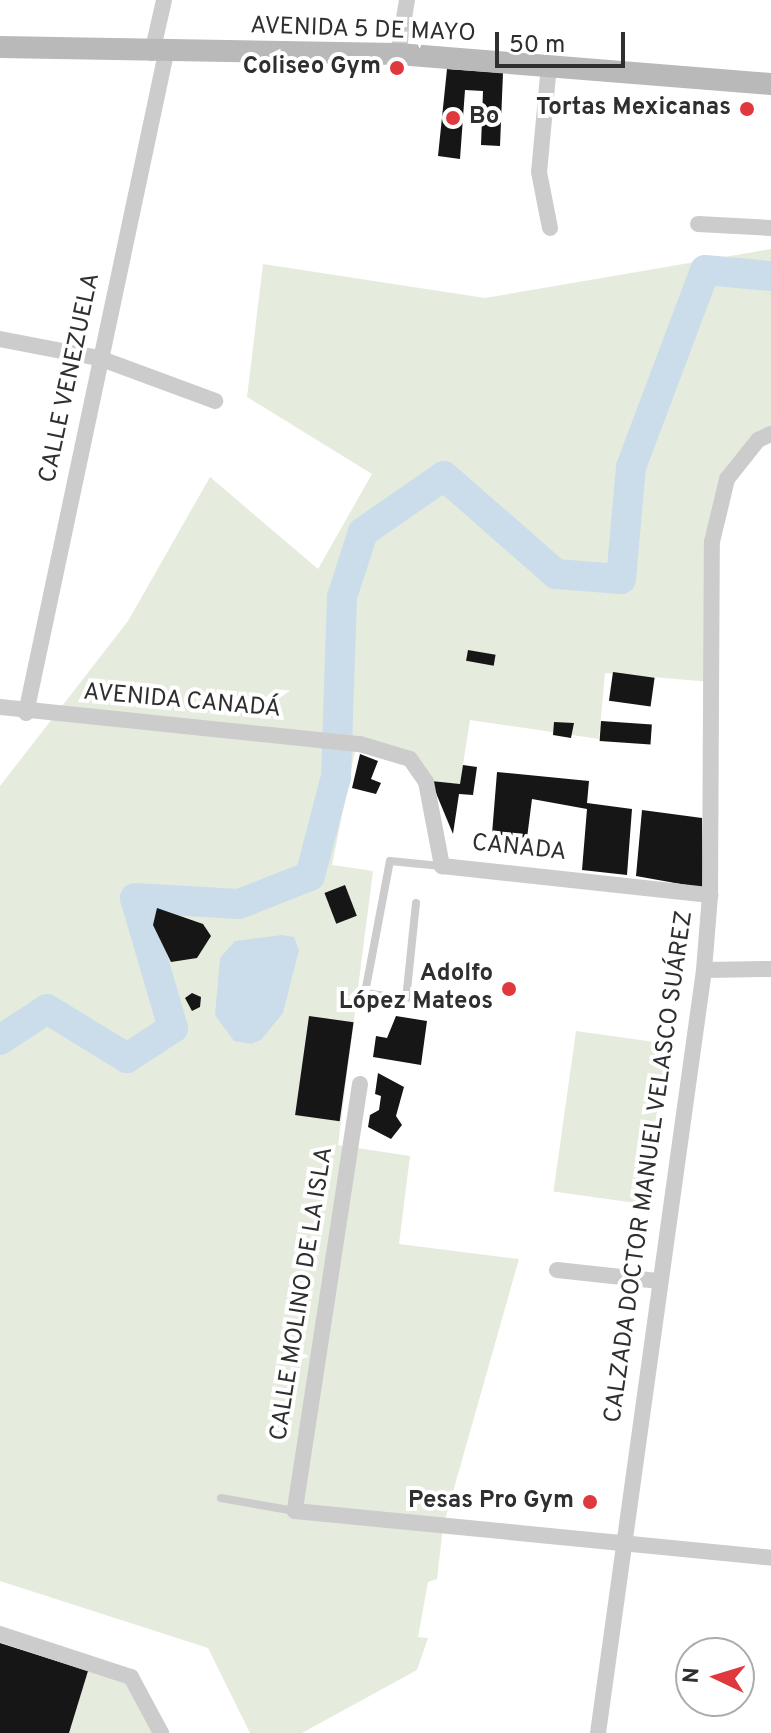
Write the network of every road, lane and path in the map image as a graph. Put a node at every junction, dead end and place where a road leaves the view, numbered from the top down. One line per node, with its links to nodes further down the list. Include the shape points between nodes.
1 (164, 0): 4 (street, CALLE VENEZUELA)
2 (407, 0): 5 (street)
3 (0, 47): 4 (main road, AVENIDA 5 DE MAYO)
4 (159, 53): 5 (main road, AVENIDA 5 DE MAYO); 12 (street, CALLE VENEZUELA)
5 (398, 54): 6 (main road, AVENIDA 5 DE MAYO)
6 (549, 65): 7 (main road, AVENIDA 5 DE MAYO); 9 (street, via 539,172)
7 (771, 84)
8 (698, 224): 10 (street)
9 (550, 228)
10 (771, 228)
11 (0, 339): 12 (street)
12 (99, 358): 13 (street); 16 (street, CALLE VENEZUELA)
13 (215, 401)
14 (771, 434): 19 (street, CALZADA DOCTOR MANUEL VELASCO SUÁREZ, via 758,440 727,479 712,542)
15 (0, 707): 16 (street, AVENIDA CANADÁ)
16 (26, 713): 17 (street, AVENIDA CANADÁ)
17 (360, 744): 18 (street, CANADA, via 410,759 418,770 426,782)
18 (442, 866): 19 (street, CANADA); 20 (lane, via 390,861 365,993 406,999)
19 (710, 895): 22 (street, CALZADA DOCTOR MANUEL VELASCO SUÁREZ)
20 (416, 903)
21 (771, 969): 22 (street)
22 (704, 970): 25 (street, CALZADA DOCTOR MANUEL VELASCO SUÁREZ)
23 (360, 1084): 27 (street, CALLE MOLINO DE LA ISLA)
24 (557, 1270): 25 (street)
25 (659, 1281): 28 (street, CALZADA DOCTOR MANUEL VELASCO SUÁREZ)
26 (221, 1498): 27 (lane)
27 (295, 1511): 28 (street)
28 (623, 1543): 29 (street); 32 (street, CALZADA DOCTOR MANUEL VELASCO SUÁREZ)
29 (771, 1558)
30 (0, 1634): 31 (street, via 131,1677)
31 (161, 1733)
32 (598, 1733)

